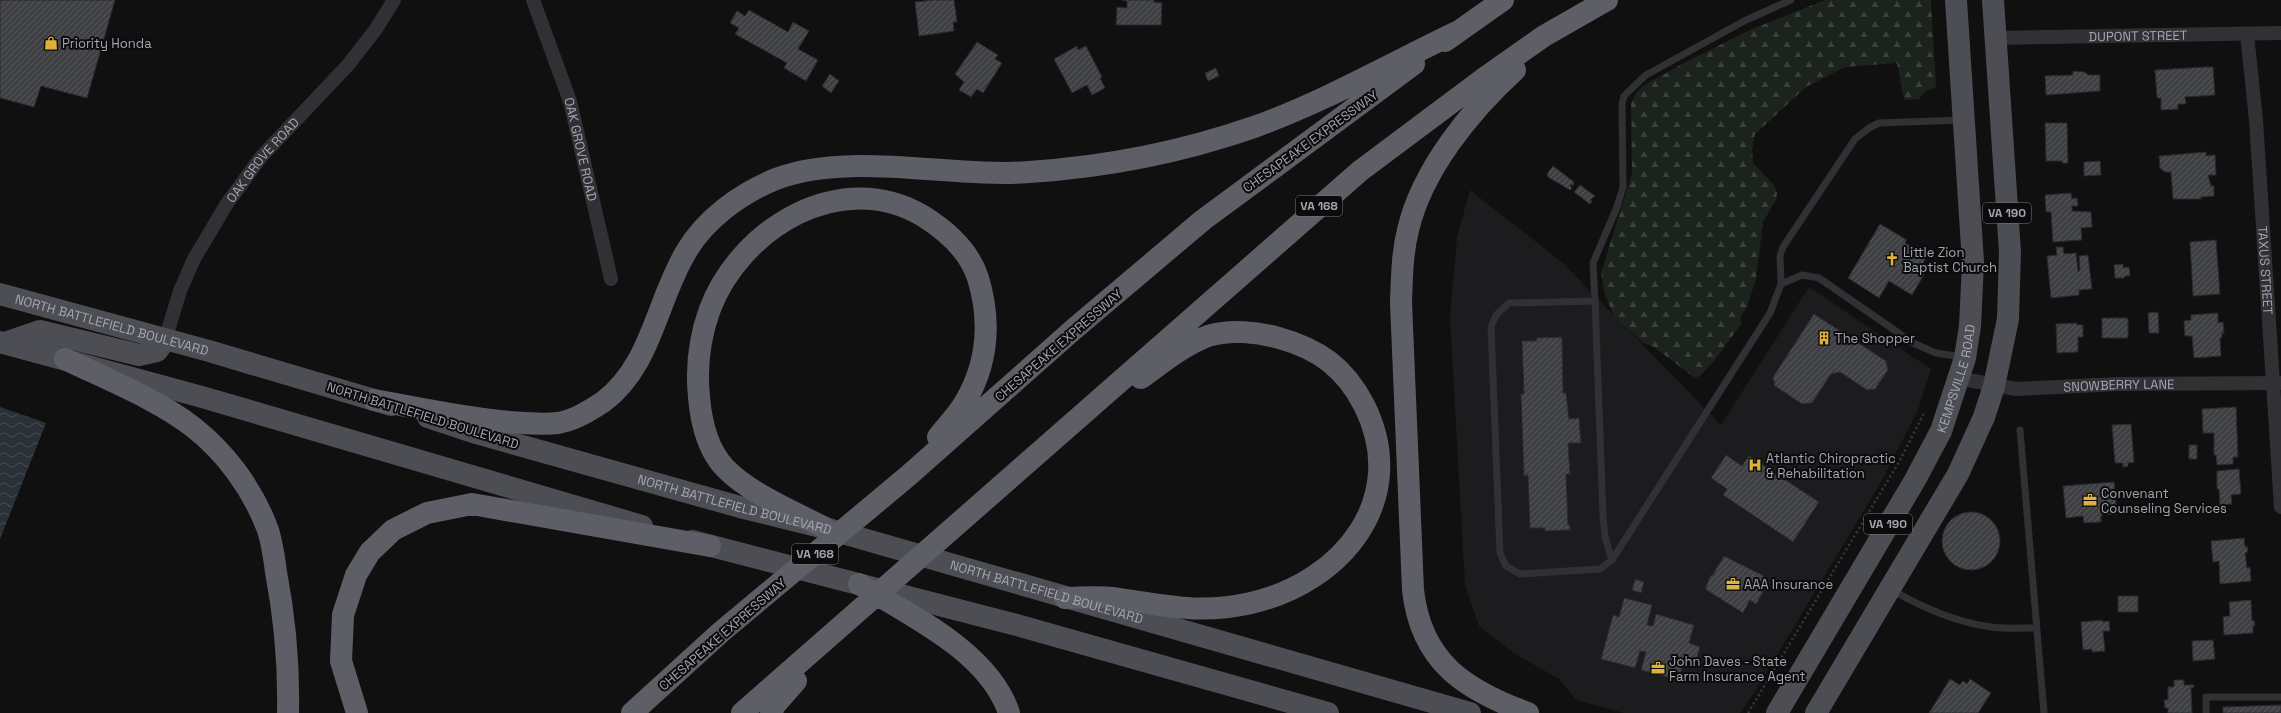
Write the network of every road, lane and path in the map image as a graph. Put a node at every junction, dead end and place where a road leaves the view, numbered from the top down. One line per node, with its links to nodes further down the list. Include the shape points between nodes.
1 (394, 0): 18 (street, OAK GROVE ROAD, via 376,30 348,65 261,157 226,205 194,259 180,291)
2 (533, 0): 14 (street, OAK GROVE ROAD, via 570,101)
3 (1503, 0): 9 (highway, CHESAPEAKE EXPRESSWAY / VA 168)
4 (1607, 0): 8 (highway, VA 168)
5 (1790, 0): 17 (lane, via 1746,20 1646,75 1624,96 1623,187 1593,263)
6 (1956, 0): 13 (main road, KEMPSVILLE ROAD / VA 190)
7 (1993, 0): 12 (main road, VA 190)
8 (1567, 23): 28 (highway, VA 168, via 1483,79 1360,171); 49 (highway, via 1495,88 1456,132 1433,170 1413,213 1402,258 1402,366 1412,590 1416,610 1428,642 1439,660 1454,676 1495,701)
9 (1457, 32): 25 (highway, via 1254,127 1146,157 1028,173 976,173 873,167 823,168 775,179 730,205 693,241 672,279 648,344 634,370 615,393 591,411 573,419 557,423 481,419); 29 (highway, CHESAPEAKE EXPRESSWAY / VA 168, via 1204,220 1074,329)
10 (2281, 33): 11 (street, DUPONT STREET)
11 (2247, 34): 12 (street, DUPONT STREET); 23 (street, TAXUS STREET)
12 (1995, 38): 24 (main road, VA 190, via 2010,252 2010,286 2004,345)
13 (1964, 120): 15 (lane, via 1880,123 1862,132 1848,148 1783,247 1780,256); 20 (main road, KEMPSVILLE ROAD / VA 190, via 1973,262 1970,326)
14 (611, 279)
15 (1781, 284): 20 (lane, via 1802,275 1819,278 1913,343 1936,353); 33 (lane, via 1770,313)
16 (0, 294): 18 (main road, NORTH BATTLEFIELD BOULEVARD)
17 (1595, 301): 33 (lane, via 1603,515 1605,537); 33 (lane, via 1509,303 1496,315 1491,327 1500,553 1506,566 1520,574 1600,569)
18 (166, 340): 19 (main road, via 157,351 139,355 40,331); 25 (main road, NORTH BATTLEFIELD BOULEVARD)
19 (2, 342): 21 (main road)
20 (1964, 358): 22 (main road, KEMPSVILLE ROAD / VA 190)
21 (65, 359): 32 (main road); 41 (highway, via 146,399 191,426 218,448 247,487 267,525 285,620 289,669)
22 (1958, 378): 24 (street, SNOWBERRY LANE); 51 (main road, KEMPSVILLE ROAD / VA 190, via 1938,437)
23 (2277, 383): 24 (street, SNOWBERRY LANE, via 2118,384 2016,389); 30 (street, TAXUS STREET)
24 (1994, 386): 35 (main road, VA 190, via 1982,423 1958,474)
25 (374, 400): 31 (main road, NORTH BATTLEFIELD BOULEVARD, via 476,433 740,507)
26 (1926, 410): 50 (path, via 1899,462)
27 (2020, 430): 37 (lane)
28 (1051, 440): 36 (highway, via 1182,349 1209,336 1236,332 1266,334 1298,344 1318,354 1336,366 1354,386 1368,413 1378,442 1381,473 1371,508 1358,533 1339,558 1315,576 1278,595 1230,607 1202,610 1171,608 1110,598); 38 (highway, VA 168)
29 (908, 476): 31 (highway, via 964,405 975,385 983,360 987,315 973,262 956,241 938,226 898,204 870,198 847,198 820,204 793,216 752,244 725,280 711,308 704,330 697,384 700,417 708,439 724,467 760,494); 43 (highway, CHESAPEAKE EXPRESSWAY / VA 168, via 722,632)
30 (2281, 506)
31 (825, 528): 36 (main road, NORTH BATTLEFIELD BOULEVARD)
32 (710, 546): 34 (main road); 42 (highway, via 472,504 427,513 393,530 370,552 356,575 343,615 341,661)
33 (1612, 560)
34 (859, 584): 46 (highway, via 959,646 986,672); 47 (main road)
35 (1890, 589): 37 (lane, via 1948,618 1992,627); 40 (main road, VA 190)
36 (1065, 598): 48 (main road, NORTH BATTLEFIELD BOULEVARD)
37 (2037, 628): 52 (lane)
38 (829, 637): 44 (highway, VA 168); 45 (highway, via 818,659 788,689)
39 (2281, 697): 53 (lane, via 2206,697)
40 (1818, 711)
41 (288, 713)
42 (357, 713)
43 (632, 713)
44 (742, 713)
45 (771, 713)
46 (1009, 713)
47 (1328, 713)
48 (1470, 713)
49 (1528, 713)
50 (1748, 713)
51 (1777, 713)
52 (2044, 713)
53 (2206, 713)

